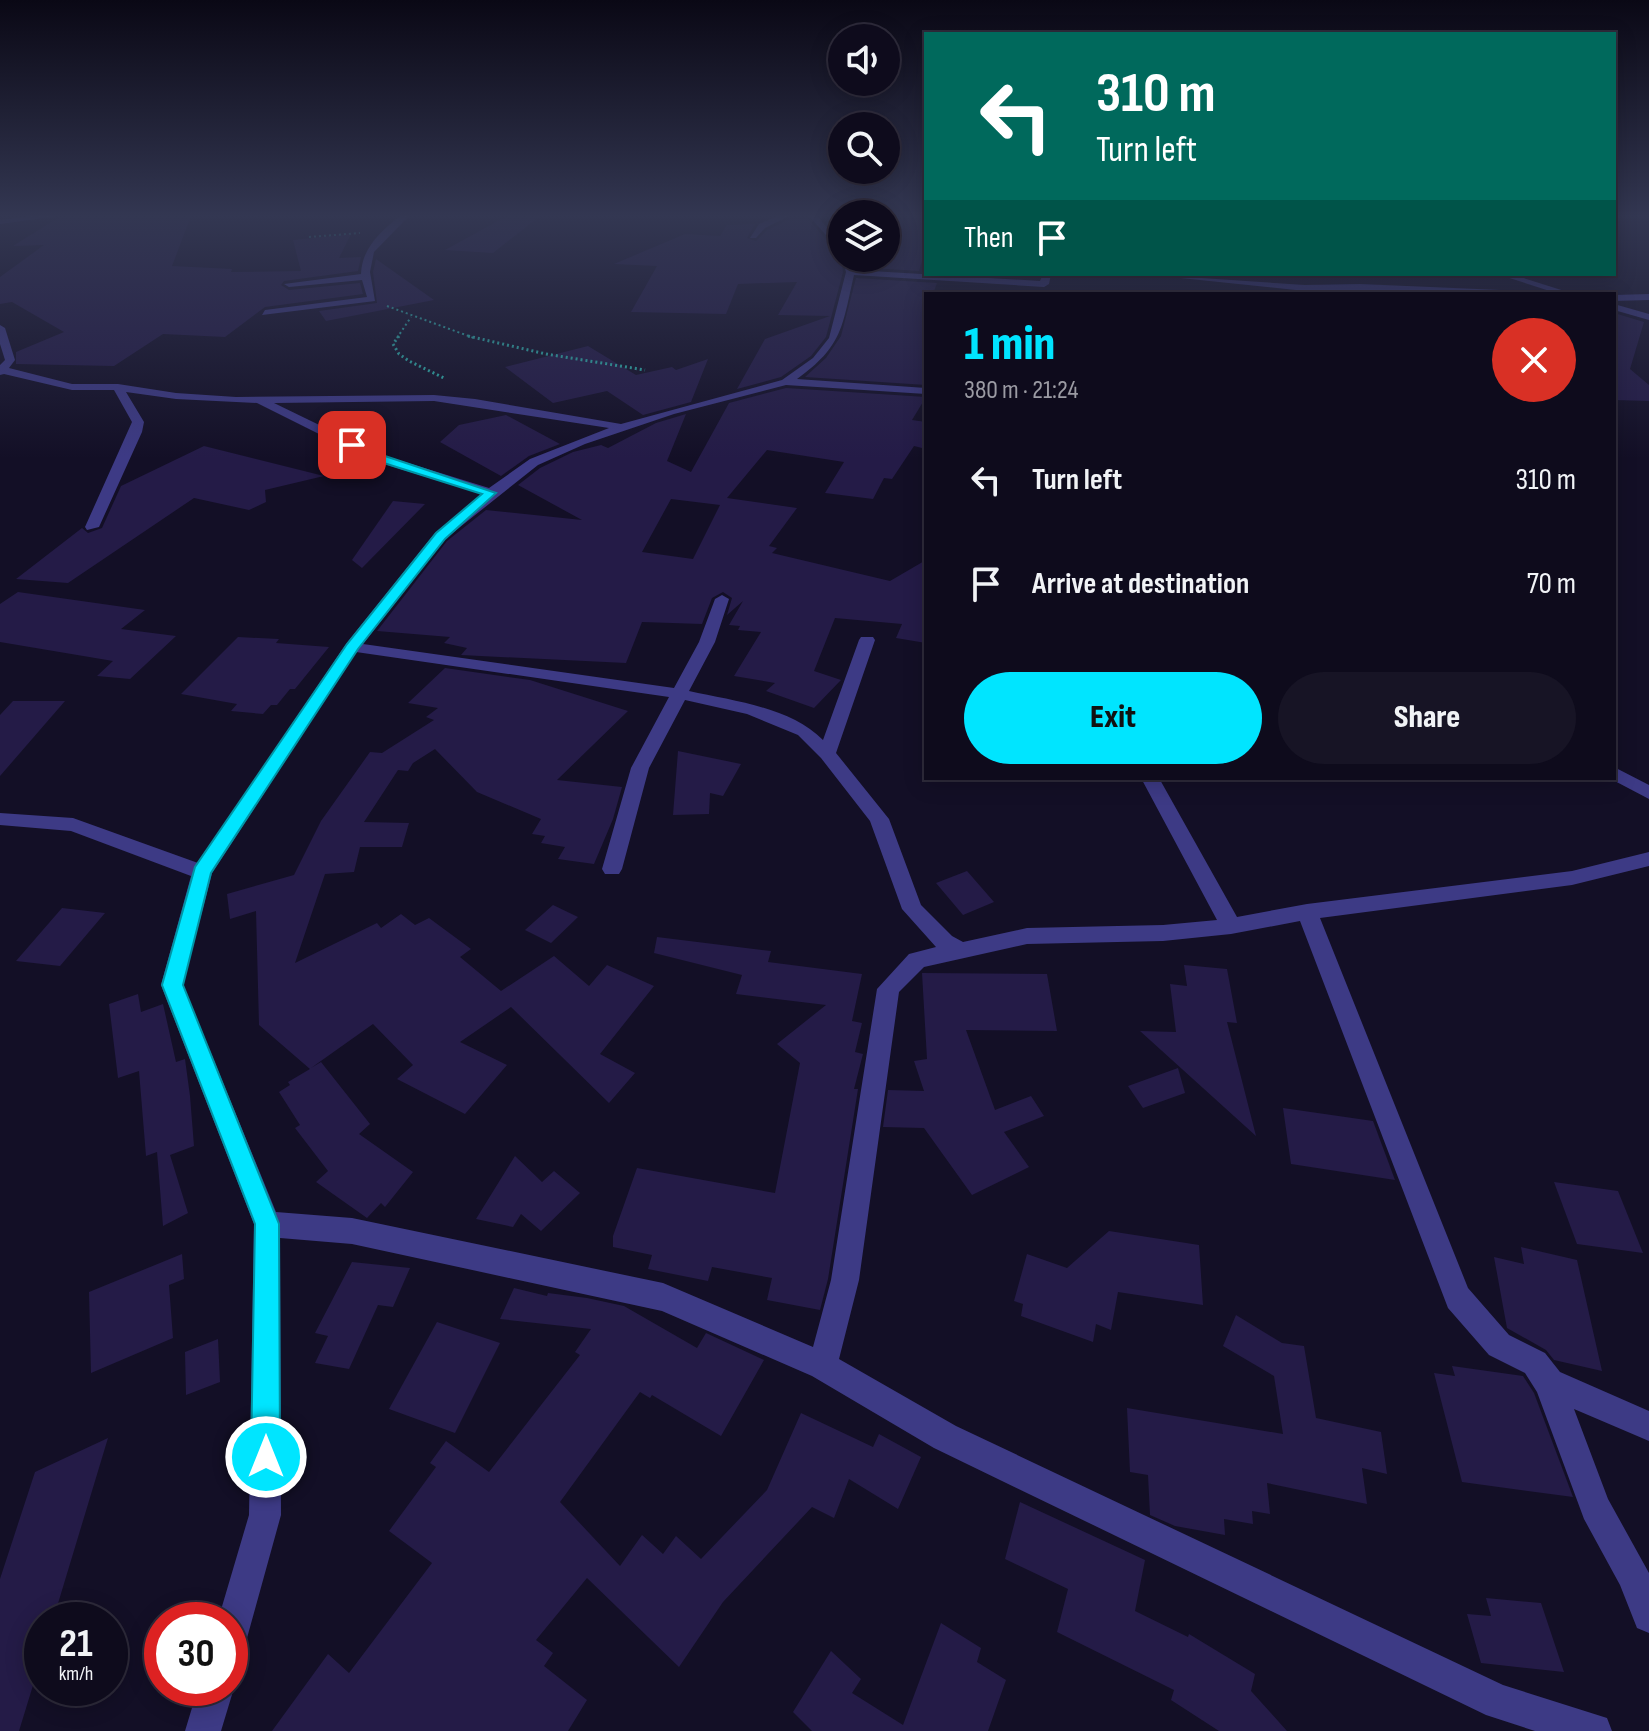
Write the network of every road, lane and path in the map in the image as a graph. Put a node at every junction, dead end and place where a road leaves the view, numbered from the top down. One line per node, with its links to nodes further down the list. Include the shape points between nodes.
1 (842, 297): 13 (street, via 834,338 817,360)
2 (1649, 297): 3 (street)
3 (1616, 298)
4 (372, 299): 6 (street); 7 (path)
5 (1616, 308): 8 (street)
6 (265, 313)
7 (411, 317): 10 (path, via 516,350); 12 (path, via 393,344 399,354)
8 (1649, 317)
9 (0, 328): 11 (street, via 10,360)
10 (645, 370)
11 (1, 371): 14 (street, via 72,387)
12 (449, 381)
13 (786, 382): 15 (street); 17 (street)
14 (118, 387): 16 (street, via 176,396); 19 (street, via 138,422)
15 (924, 391)
16 (258, 399): 17 (street, via 434,398); 18 (street, via 375,457)
17 (621, 427): 18 (street, via 534,462)
18 (491, 493): 22 (street, via 440,536)
19 (92, 527)
20 (722, 599): 23 (street)
21 (867, 640): 24 (street)
22 (352, 647): 23 (street); 31 (street)
23 (681, 694): 24 (street, via 752,710 804,731); 30 (street, via 640,768)
24 (827, 754): 34 (street, via 879,819 912,909)
25 (1616, 774): 27 (street)
26 (1151, 780): 33 (street)
27 (1649, 793)
28 (0, 819): 31 (street, via 73,825)
29 (1649, 859): 32 (street, via 1572,878)
30 (612, 869)
31 (202, 872): 35 (street, via 172,985)
32 (1307, 912): 33 (street); 37 (street, via 1458,1298 1499,1345 1535,1363)
33 (1231, 926): 34 (street, via 1027,936)
34 (958, 949): 36 (street, via 917,960 888,989 845,1280)
35 (267, 1224): 36 (street, via 352,1231 663,1297); 39 (street, via 265,1515)
36 (822, 1366): 43 (street, via 945,1437 1499,1702)
37 (1549, 1383): 38 (street); 40 (street, via 1595,1508 1633,1575)
38 (1649, 1426)
39 (240, 1602)
40 (1649, 1616)
41 (211, 1706): 42 (street)
42 (203, 1731)
43 (1594, 1731)

